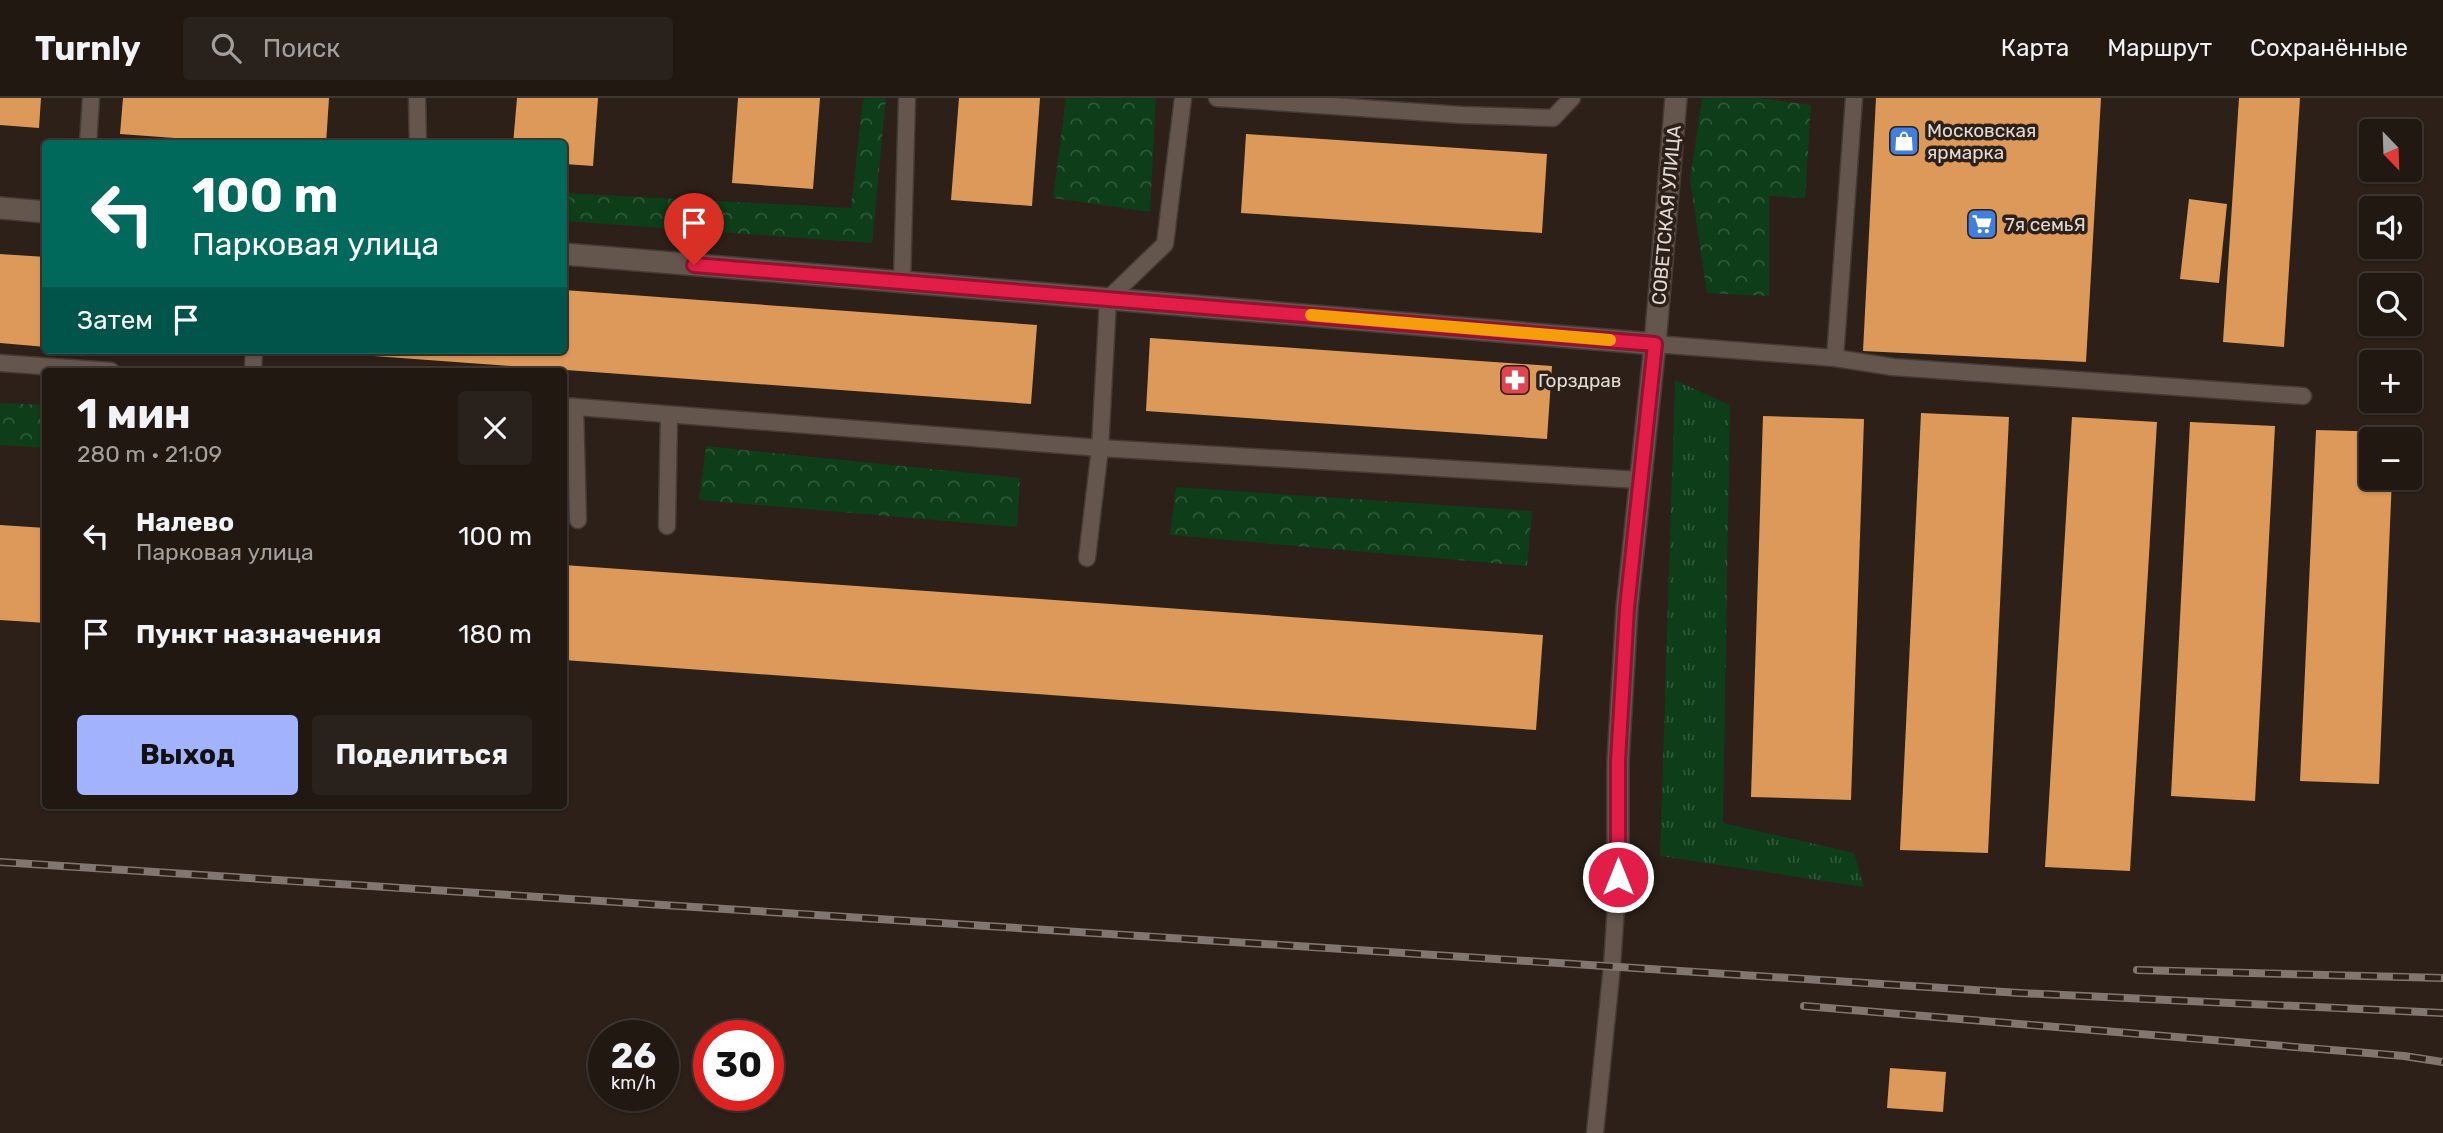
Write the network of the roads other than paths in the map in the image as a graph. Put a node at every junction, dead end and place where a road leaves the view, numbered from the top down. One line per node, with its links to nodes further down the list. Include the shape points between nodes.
1 (90, 98): 11 (lane)
2 (417, 98): 12 (lane)
3 (907, 98): 16 (lane)
4 (1183, 98): 17 (lane, via 1165,244)
5 (1217, 98): 10 (lane)
6 (1463, 98): 10 (lane)
7 (1572, 98): 10 (lane, via 1553,118)
8 (1676, 98): 18 (street, СОВЕТСКАЯ УЛИЦА)
9 (1854, 98): 19 (lane)
10 (1462, 115)
11 (88, 140)
12 (418, 140)
13 (0, 208): 14 (street)
14 (42, 212)
15 (567, 254): 16 (street)
16 (902, 282): 17 (street)
17 (1108, 299): 18 (street); 25 (lane)
18 (1655, 344): 19 (lane); 26 (street, СОВЕТСКАЯ УЛИЦА)
19 (1835, 358): 22 (lane, via 1893,367)
20 (0, 363): 21 (lane)
21 (69, 368)
22 (2302, 396)
23 (569, 407): 24 (lane); 27 (lane)
24 (669, 415): 25 (lane); 28 (lane)
25 (1100, 448): 26 (lane); 29 (lane)
26 (1640, 480): 30 (street, СОВЕТСКАЯ УЛИЦА, via 1619,747)
27 (578, 520)
28 (667, 526)
29 (1087, 558)
30 (1618, 877): 31 (lane)
31 (1595, 1133)

